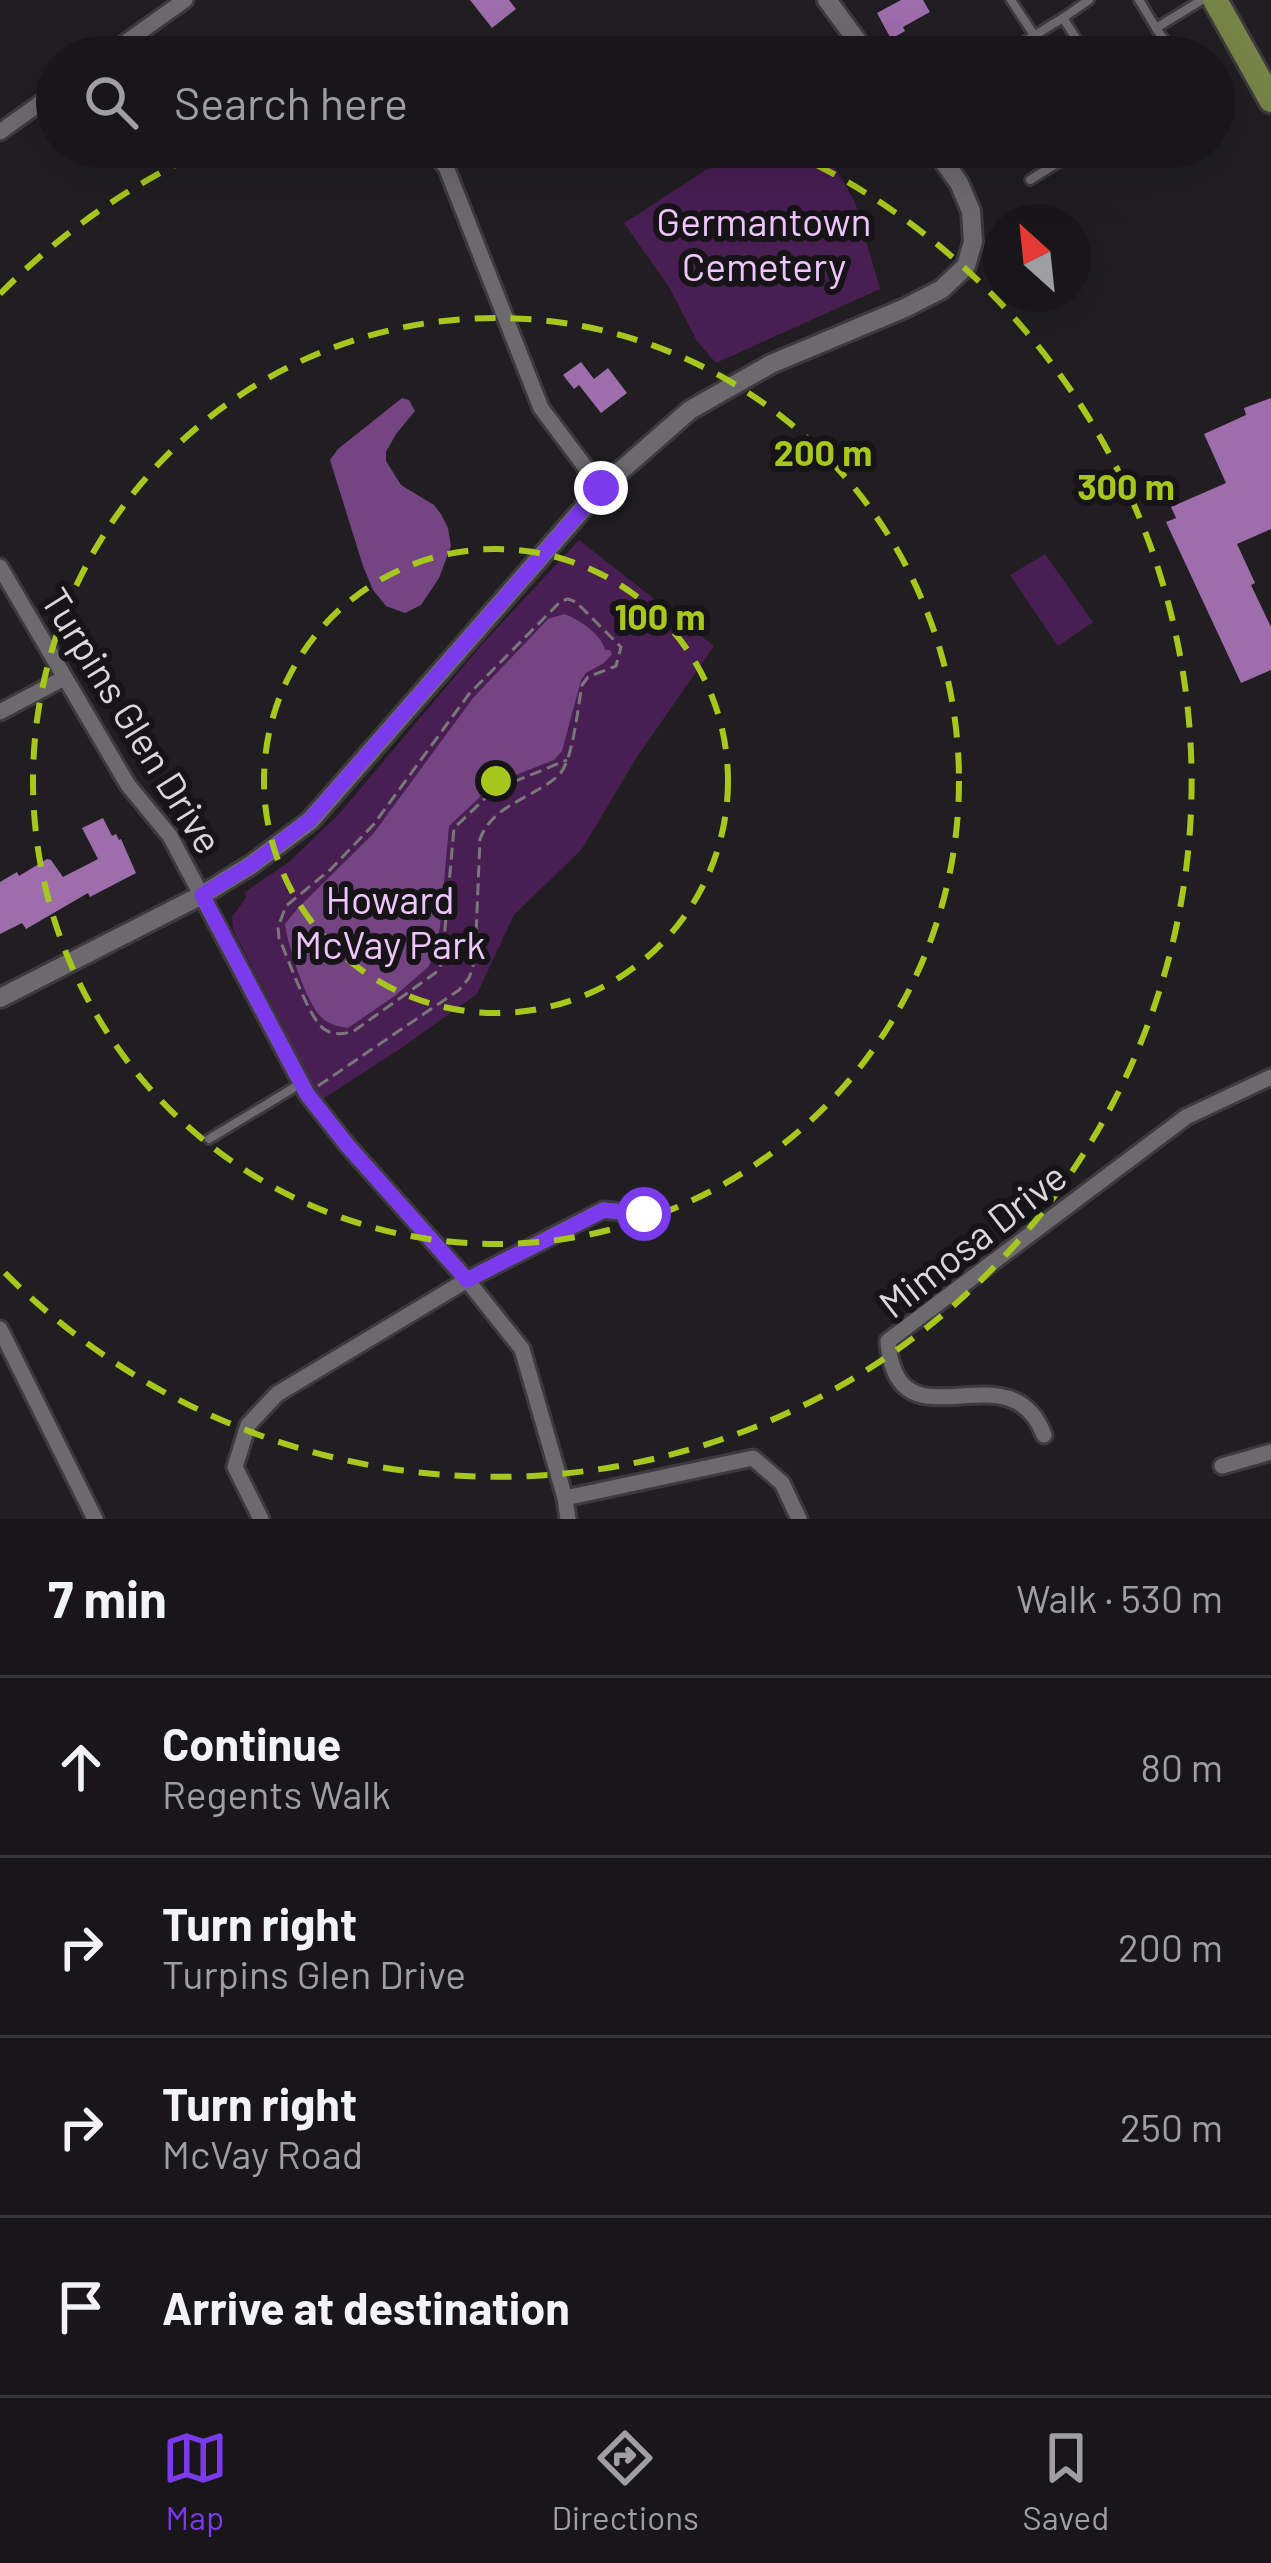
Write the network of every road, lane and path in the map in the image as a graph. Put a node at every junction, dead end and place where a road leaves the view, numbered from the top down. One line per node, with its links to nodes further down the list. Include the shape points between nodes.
1 (185, 0): 11 (street)
2 (1011, 0): 10 (lane)
3 (1089, 0): 8 (lane)
4 (1138, 0): 9 (lane)
5 (1202, 0): 9 (lane)
6 (1215, 0): 15 (main road)
7 (837, 3): 12 (street)
8 (1063, 18): 10 (lane); 13 (lane)
9 (1156, 28): 14 (lane)
10 (1034, 35)
11 (134, 36)
12 (857, 36)
13 (1075, 36)
14 (1161, 36)
15 (1271, 100)
16 (36, 106): 17 (street)
17 (0, 132)
18 (447, 168): 22 (street, via 541,408)
19 (948, 168): 22 (street, via 971,211 973,242 966,266 942,289 771,364 690,410)
20 (1049, 168): 21 (lane)
21 (1030, 180)
22 (601, 488): 27 (street, via 310,820)
23 (0, 567): 24 (street, Turpins Glen Drive)
24 (64, 678): 25 (street); 27 (street, Turpins Glen Drive)
25 (0, 712)
26 (567, 760): 26 (path, via 583,685 616,666 620,647 568,599 469,694 374,824 286,906 279,938 326,1031 354,1031 438,970 454,828 494,790); 30 (path, via 561,773 484,827 469,978)
27 (202, 895): 28 (street); 30 (street, Turpins Glen Drive)
28 (0, 998)
29 (1271, 1077): 35 (street, Mimosa Drive, via 1186,1117 888,1341 890,1364 911,1392 1005,1397 1039,1421)
30 (304, 1088): 31 (lane); 33 (street, Turpins Glen Drive)
31 (209, 1139)
32 (644, 1214): 33 (street, via 604,1210)
33 (467, 1280): 38 (street, Turpins Glen Drive, via 522,1349); 40 (street, via 278,1394 248,1425 235,1467)
34 (0, 1329): 39 (street)
35 (1044, 1435)
36 (1271, 1452): 37 (street)
37 (1222, 1466)
38 (566, 1498): 41 (street, Turpins Glen Drive); 42 (street, via 753,1458 782,1483)
39 (95, 1519)
40 (261, 1519)
41 (568, 1519)
42 (799, 1519)

